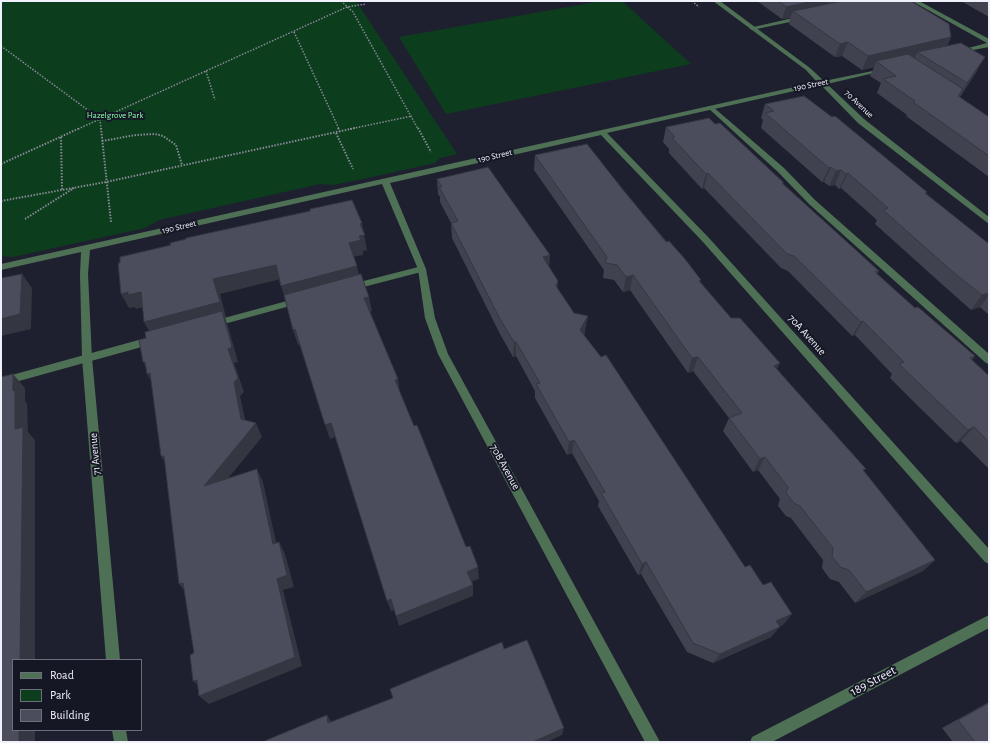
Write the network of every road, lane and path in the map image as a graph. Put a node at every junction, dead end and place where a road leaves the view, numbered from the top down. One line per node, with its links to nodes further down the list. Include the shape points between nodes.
1 (341, 1): 5 (path)
2 (716, 1): 7 (street, 70 Avenue)
3 (915, 1): 9 (street)
4 (366, 4): 5 (path)
5 (347, 7): 8 (path); 17 (path, via 353,12)
6 (807, 17): 7 (street)
7 (752, 28): 14 (street, 70 Avenue)
8 (294, 32): 13 (path); 19 (path)
9 (989, 44): 11 (street)
10 (1, 46): 18 (path)
11 (949, 54)
12 (895, 66): 14 (street, 190 Street)
13 (206, 71): 15 (path); 18 (path)
14 (822, 82): 16 (street, 190 Street); 37 (street, 70 Avenue, via 861,121)
15 (215, 100)
16 (710, 107): 20 (street, 190 Street); 46 (street)
17 (412, 116): 19 (path); 24 (path)
18 (100, 119): 22 (path); 23 (path)
19 (340, 132): 21 (path)
20 (602, 132): 28 (street, 190 Street); 48 (street, 70A Avenue, via 706,240)
21 (336, 133): 26 (path); 27 (path)
22 (61, 137): 25 (path); 31 (path)
23 (102, 141): 26 (path, via 136,135 163,136 176,145); 29 (path)
24 (432, 152)
25 (1, 164)
26 (182, 165): 29 (path)
27 (353, 169)
28 (385, 181): 38 (street, 190 Street); 40 (street, 70B Avenue)
29 (106, 182): 30 (path); 32 (path)
30 (75, 188): 31 (path); 35 (path)
31 (62, 190): 33 (path)
32 (108, 196): 34 (path, via 109,211); 36 (path)
33 (1, 201)
34 (108, 201)
35 (25, 219)
36 (111, 222)
37 (989, 222)
38 (86, 248): 39 (street, 190 Street); 45 (street, 71 Avenue, via 84,274)
39 (1, 267)
40 (422, 269): 41 (street); 53 (street, 70B Avenue, via 430,318 444,354)
41 (344, 289)
42 (306, 299): 43 (street)
43 (207, 326)
44 (161, 338): 45 (street)
45 (87, 358): 47 (street); 50 (street, 71 Avenue)
46 (989, 360)
47 (1, 382)
48 (989, 558)
49 (989, 620): 54 (street, 189 Street)
50 (113, 659)
51 (120, 731): 52 (street)
52 (120, 742)
53 (653, 742)
54 (757, 742)

